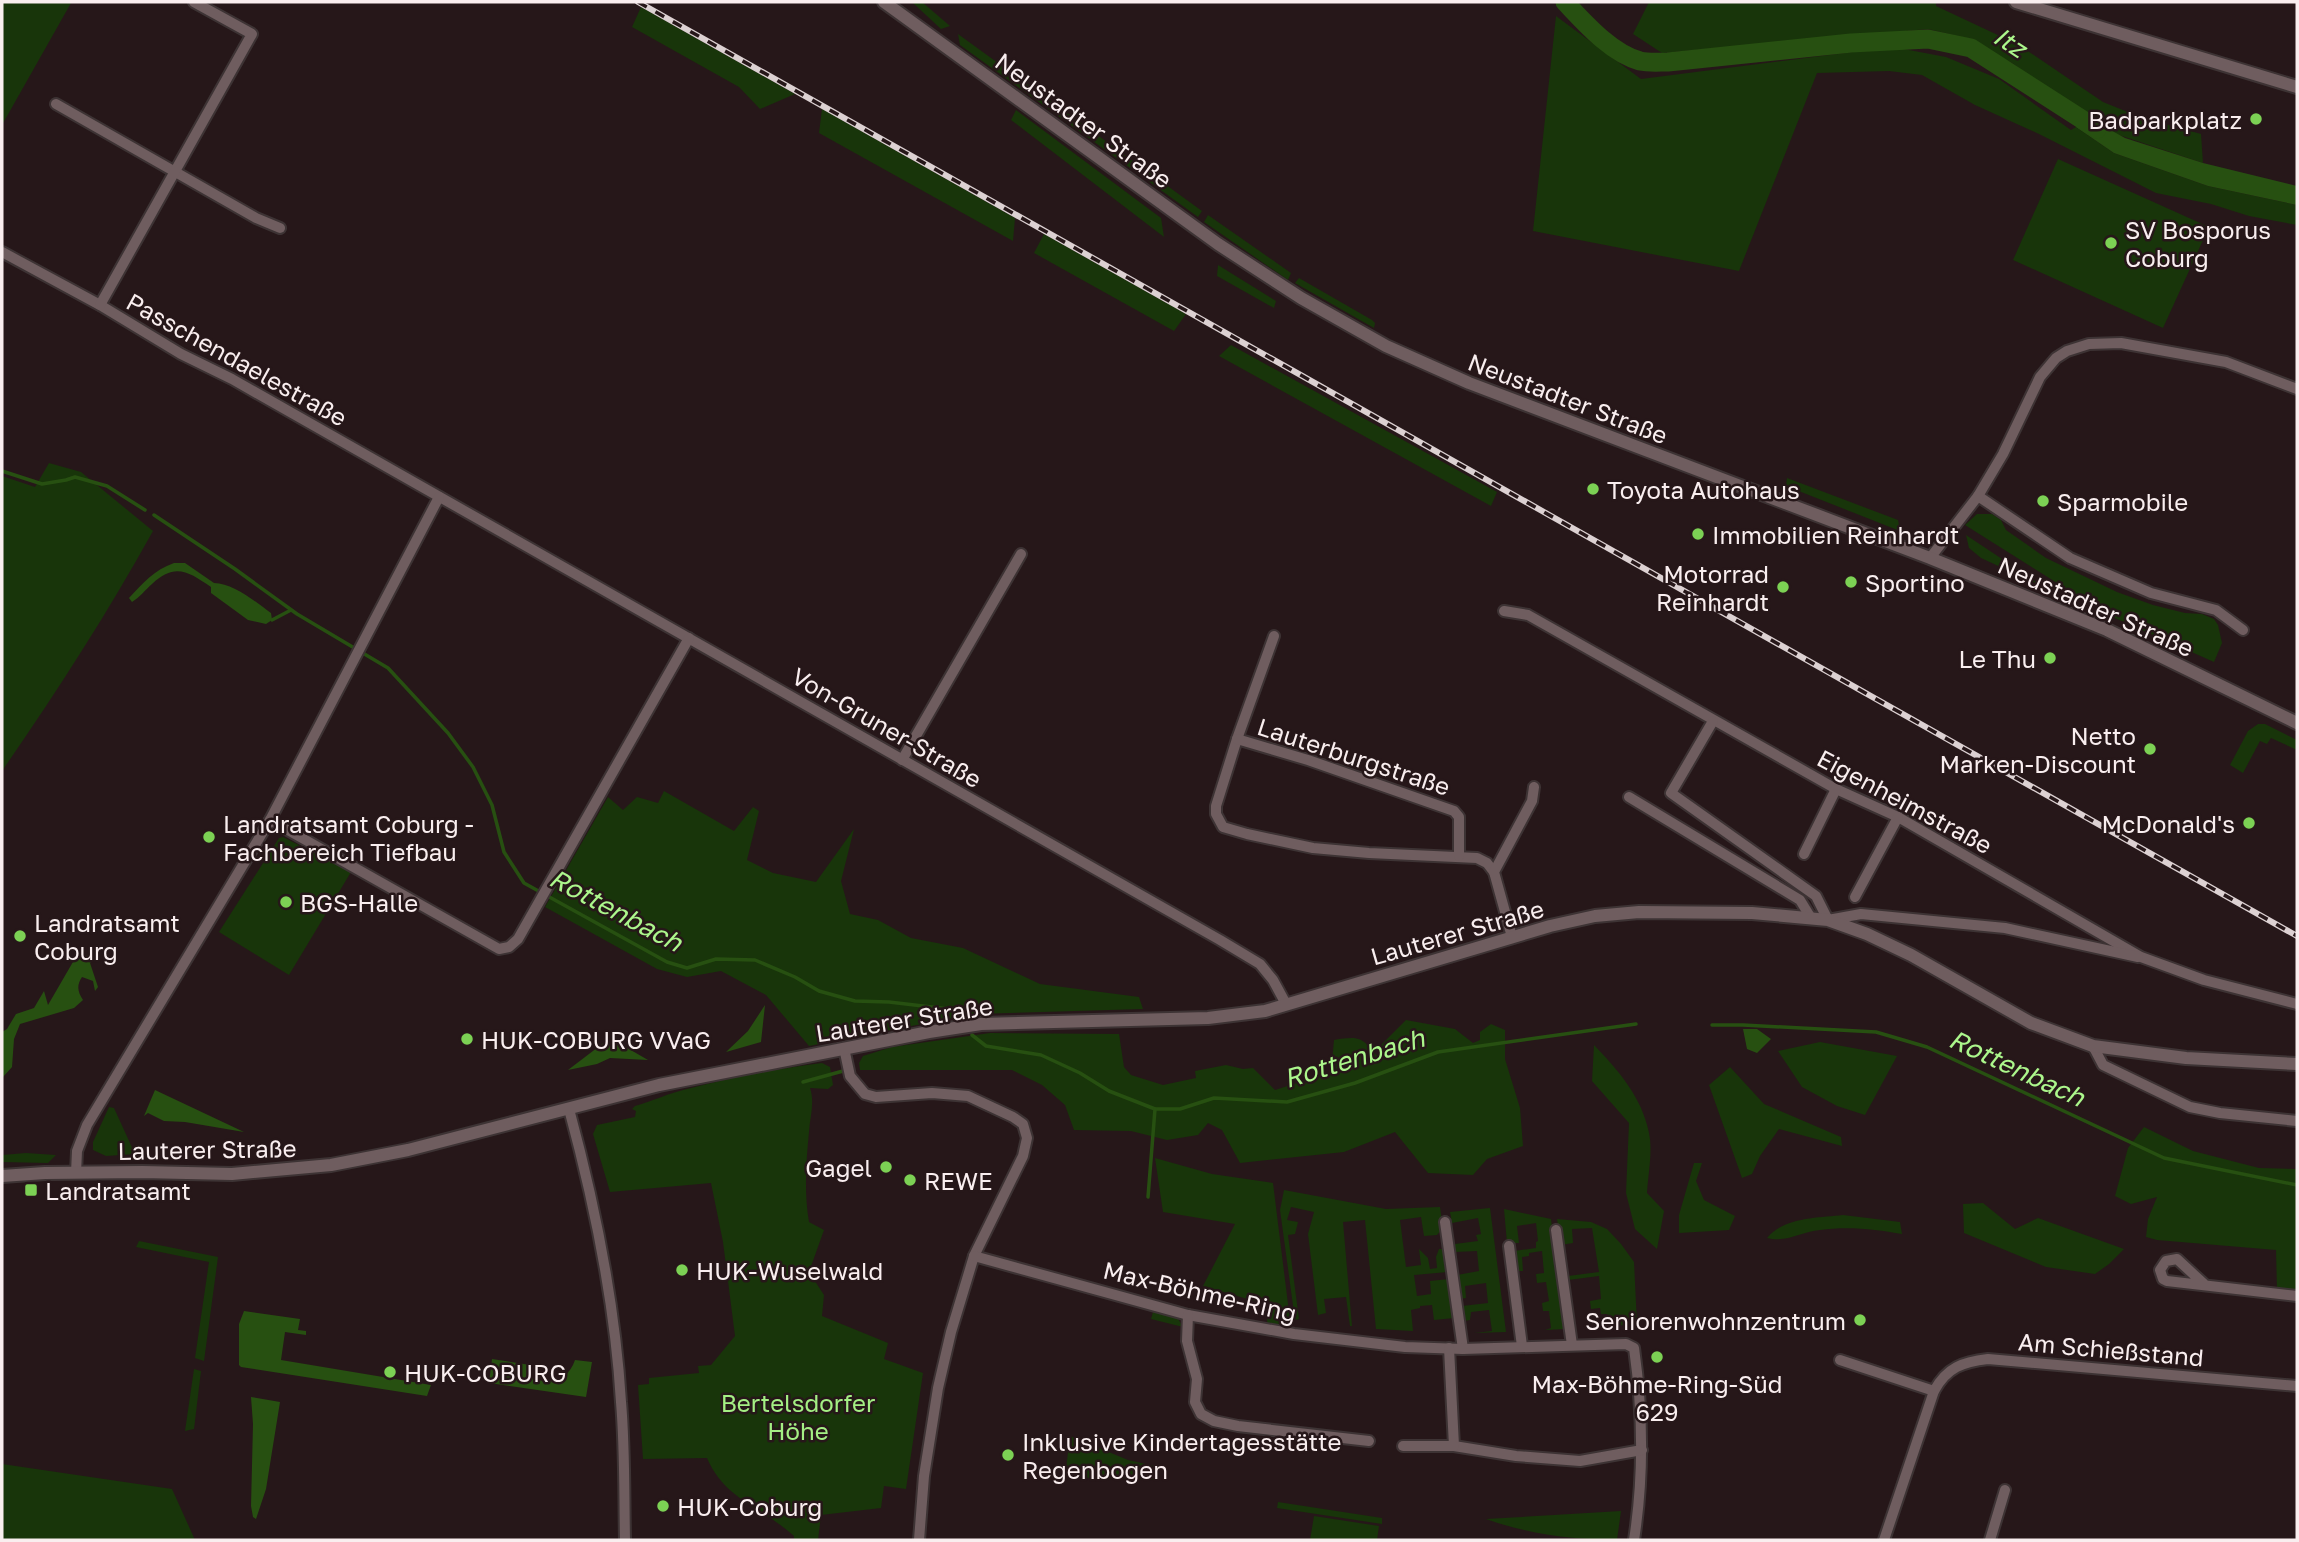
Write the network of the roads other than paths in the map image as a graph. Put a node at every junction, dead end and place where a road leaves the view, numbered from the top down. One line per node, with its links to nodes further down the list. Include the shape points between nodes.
1 (194, 2): 6 (street, via 252,34)
2 (884, 2): 15 (street, Neustadter Straße, via 1218,244 1357,330 1469,383)
3 (2017, 2): 4 (street)
4 (2297, 87)
5 (56, 104): 6 (street)
6 (176, 170): 7 (street); 9 (street)
7 (279, 228)
8 (2, 252): 9 (street, Passchendaelestraße)
9 (100, 305): 12 (street, Passchendaelestraße)
10 (2297, 389): 11 (street, via 2226,362 2121,343 2089,344 2067,351 2040,377)
11 (1978, 496): 15 (street); 17 (street, via 2070,558 2151,593 2216,610)
12 (439, 497): 13 (street, Passchendaelestraße); 28 (street)
13 (450, 504): 19 (street, Von-Gruner-Straße)
14 (1021, 554): 23 (street)
15 (1930, 558): 21 (street, Neustadter Straße, via 2107,630)
16 (1504, 611): 20 (street, Eigenheimstraße, via 1528,615)
17 (2243, 630)
18 (1274, 636): 22 (street, Lauterburgstraße)
19 (689, 638): 23 (street, Von-Gruner-Straße); 28 (street, via 518,939 509,947 499,949)
20 (1713, 721): 25 (street, Eigenheimstraße); 34 (street, via 1671,793 1816,896)
21 (2297, 723)
22 (1237, 739): 30 (street, Lauterburgstraße, via 1454,811 1459,817); 30 (street, Lauterburgstraße, via 1216,806 1220,822 1228,830 1313,848)
23 (902, 760): 37 (street, Von-Gruner-Straße, via 1260,964)
24 (1534, 787): 31 (street, via 1532,801)
25 (1836, 789): 27 (street, Eigenheimstraße); 29 (street)
26 (1629, 797): 33 (street, via 1800,900)
27 (1898, 817): 32 (street); 36 (street, Eigenheimstraße)
28 (270, 820): 44 (street, via 87,1125 77,1151)
29 (1804, 854)
30 (1459, 856): 31 (street, Lauterburgstraße, via 1477,858)
31 (1494, 872): 35 (street)
32 (1854, 897)
33 (1811, 918): 34 (street, Lauterer Straße); 35 (street, Lauterer Straße, via 1640,912 1570,921)
34 (1828, 920): 36 (street, via 1861,914 1972,924); 39 (street, Lauterer Straße, via 1911,955 2031,1023)
35 (1512, 937): 37 (street, Lauterer Straße)
36 (2141, 957): 38 (street, Eigenheimstraße, via 2204,980)
37 (1286, 1004): 40 (street, Lauterer Straße, via 1208,1018 981,1024)
38 (2297, 1004)
39 (2093, 1046): 41 (street, Lauterer Straße, via 2186,1058); 43 (street, Lauterer Straße, via 2103,1065 2190,1107)
40 (844, 1048): 42 (street, Lauterer Straße); 49 (street, via 850,1076 864,1094 968,1096 1023,1124 1027,1138 1023,1156)
41 (2297, 1064)
42 (569, 1108): 44 (street, Lauterer Straße, via 331,1165 232,1174); 65 (street, via 608,1284 621,1402)
43 (2297, 1121)
44 (76, 1173): 45 (street, Lauterer Straße)
45 (2, 1176)
46 (1445, 1222): 56 (street)
47 (1556, 1230): 53 (street)
48 (1509, 1246): 54 (street)
49 (974, 1256): 52 (street, Max-Böhme-Ring); 66 (street, via 938,1388)
50 (2204, 1284): 51 (street)
51 (2297, 1296)
52 (1188, 1315): 55 (street, Max-Böhme-Ring, via 1346,1342); 60 (street, via 1187,1341 1197,1379 1195,1402 1201,1414 1238,1426)
53 (1572, 1345): 54 (street, Max-Böhme-Ring); 63 (street, Max-Böhme-Ring, via 1626,1344 1634,1348)
54 (1522, 1346): 56 (street, Max-Böhme-Ring)
55 (1449, 1348): 56 (street, Max-Böhme-Ring); 62 (street)
56 (1463, 1349)
57 (1840, 1360): 59 (street)
58 (2297, 1386): 59 (street, Am Schießstand, via 1988,1359 1953,1367)
59 (1934, 1391): 68 (street, Am Schießstand)
60 (1368, 1441)
61 (1403, 1446): 62 (street)
62 (1454, 1446): 63 (street, via 1580,1461)
63 (1642, 1450): 67 (street, Max-Böhme-Ring)
64 (2006, 1490): 69 (street)
65 (625, 1540)
66 (919, 1540)
67 (1634, 1540)
68 (1884, 1540)
69 (1990, 1540)

